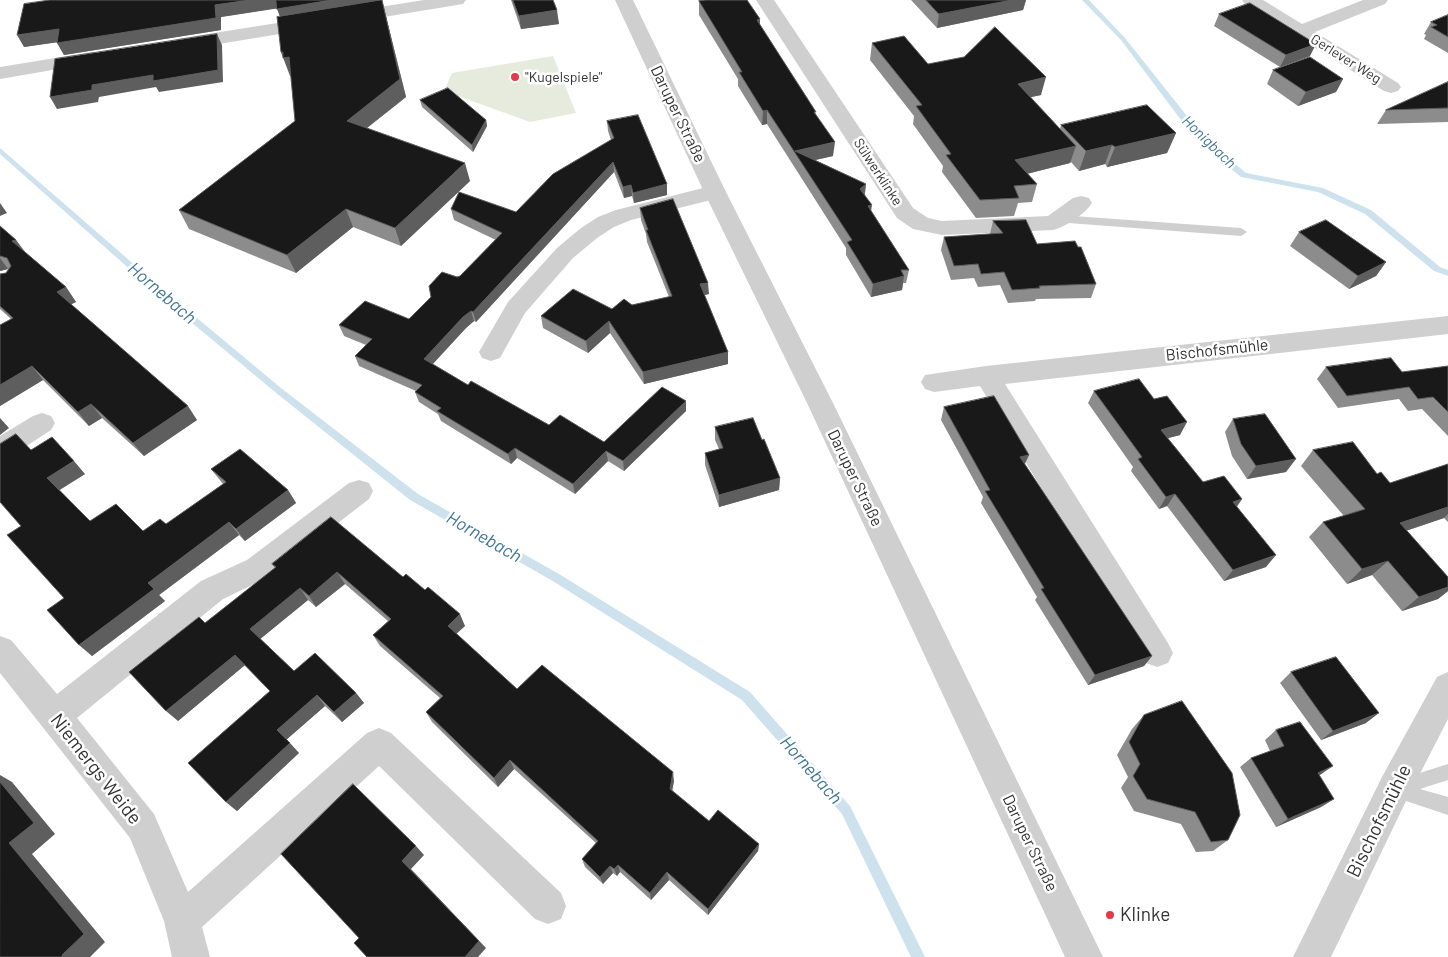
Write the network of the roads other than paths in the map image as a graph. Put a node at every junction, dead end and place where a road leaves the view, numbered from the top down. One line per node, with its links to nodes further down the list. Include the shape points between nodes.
1 (457, 0): 7 (street)
2 (624, 0): 11 (street, Daruper Straße)
3 (765, 0): 13 (street, Sülwerklinke, via 905,213 921,224 942,228 1053,223)
4 (1251, 0): 6 (street, Gerlever Weg)
5 (1379, 0): 6 (street, Gerlever Weg)
6 (1301, 31): 10 (street, Gerlever Weg)
7 (161, 47)
8 (114, 55): 9 (street)
9 (0, 73)
10 (1391, 87)
11 (715, 192): 16 (street, via 624,215 589,233 565,253 516,308); 32 (street, Daruper Straße, via 824,412)
12 (1081, 204): 13 (street, Sülwerklinke)
13 (1059, 219): 14 (lane)
14 (1240, 232)
15 (1448, 325): 17 (street, Bischofsmühle)
16 (492, 352)
17 (986, 375): 18 (street, Bischofsmühle); 23 (street)
18 (934, 382)
19 (42, 423): 20 (street)
20 (0, 449)
21 (358, 491): 25 (street, via 257,568 212,590)
22 (0, 650): 25 (street, Niemergs Weide)
23 (1157, 653)
24 (1448, 687): 27 (street, Bischofsmühle)
25 (55, 716): 30 (street, Niemergs Weide, via 142,826)
26 (1448, 772): 27 (lane)
27 (1394, 789): 28 (lane); 33 (street, Bischofsmühle)
28 (1448, 806)
29 (548, 906): 30 (street, via 379,744)
30 (182, 921): 31 (street, Niemergs Weide)
31 (191, 957)
32 (1084, 957)
33 (1312, 957)

